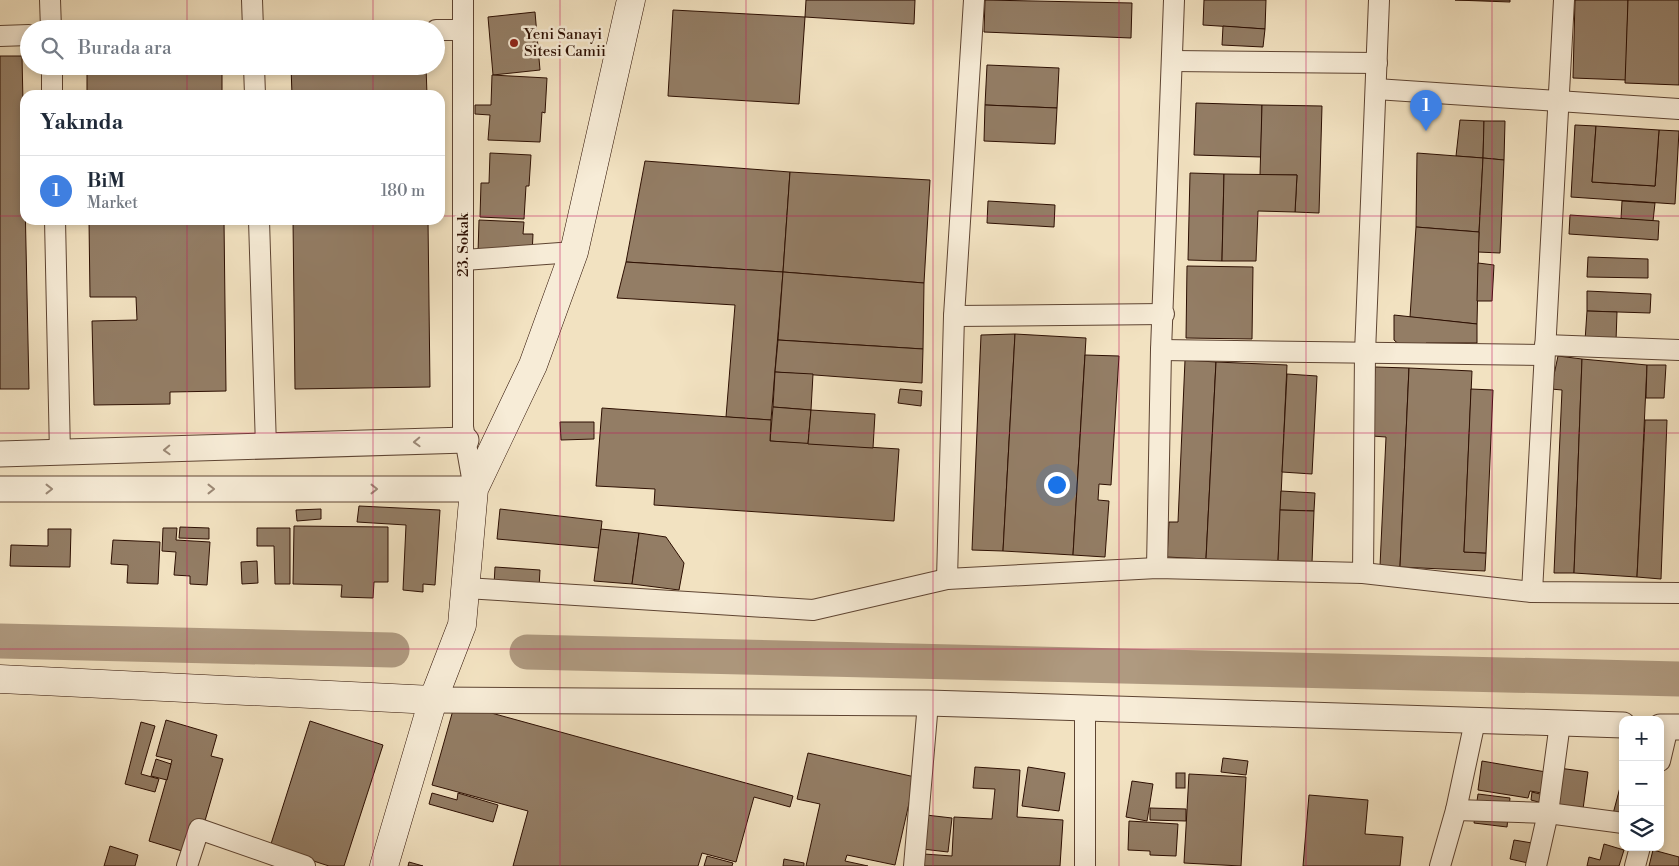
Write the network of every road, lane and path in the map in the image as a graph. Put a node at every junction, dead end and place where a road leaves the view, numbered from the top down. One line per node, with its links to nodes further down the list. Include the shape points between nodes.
1 (50, 0): 9 (street)
2 (252, 0): 10 (street)
3 (463, 0): 12 (street, 23. Sokak)
4 (631, 0): 26 (main road)
5 (974, 0): 29 (street)
6 (1174, 0): 15 (street)
7 (1379, 0): 16 (street)
8 (1564, 0): 22 (street)
9 (51, 20)
10 (252, 20)
11 (445, 30): 12 (street)
12 (463, 30): 27 (street, 23. Sokak)
13 (20, 35): 14 (street)
14 (0, 36)
15 (1172, 60): 16 (street); 28 (street)
16 (1377, 63): 19 (street)
17 (52, 75): 20 (street)
18 (254, 75): 21 (street)
19 (1376, 89): 22 (street); 33 (street)
20 (52, 90)
21 (255, 90)
22 (1557, 100): 23 (street); 31 (street)
23 (1679, 108)
24 (55, 225): 37 (street)
25 (259, 225): 35 (street)
26 (574, 252): 27 (street); 39 (main road, via 534,365)
27 (464, 260): 34 (street, 23. Sokak, via 463,427)
28 (1164, 314): 29 (street); 30 (street)
29 (954, 316): 42 (street)
30 (1161, 350): 33 (street); 40 (street)
31 (1544, 350): 32 (street); 33 (street); 44 (street)
32 (1679, 350)
33 (1365, 352): 41 (street)
34 (466, 440): 35 (street, one-way to 35); 39 (street, 23. Sokak)
35 (266, 447): 37 (street, one-way to 37)
36 (0, 454): 37 (street)
37 (60, 454)
38 (0, 489): 39 (street, one-way to 39)
39 (474, 489): 43 (main road)
40 (1157, 568): 41 (street); 42 (street)
41 (1362, 573): 44 (street)
42 (947, 579): 43 (street, via 813,610)
43 (466, 588): 47 (main road, via 462,625)
44 (1532, 592): 45 (street)
45 (1679, 593)
46 (0, 679): 47 (main road)
47 (433, 700): 48 (street); 61 (main road)
48 (928, 703): 49 (street); 62 (street)
49 (1085, 708): 50 (street); 63 (street)
50 (1475, 721): 51 (street); 55 (street)
51 (1560, 723): 52 (street); 56 (street)
52 (1619, 725)
53 (1669, 727): 54 (street)
54 (1664, 746)
55 (1456, 810): 56 (street); 64 (street)
56 (1548, 813): 57 (street); 65 (street)
57 (1619, 822)
58 (1639, 851): 66 (street)
59 (187, 866): 60 (street, via 199,829)
60 (305, 866)
61 (384, 866)
62 (914, 866)
63 (1085, 866)
64 (1440, 866)
65 (1536, 866)
66 (1635, 866)

